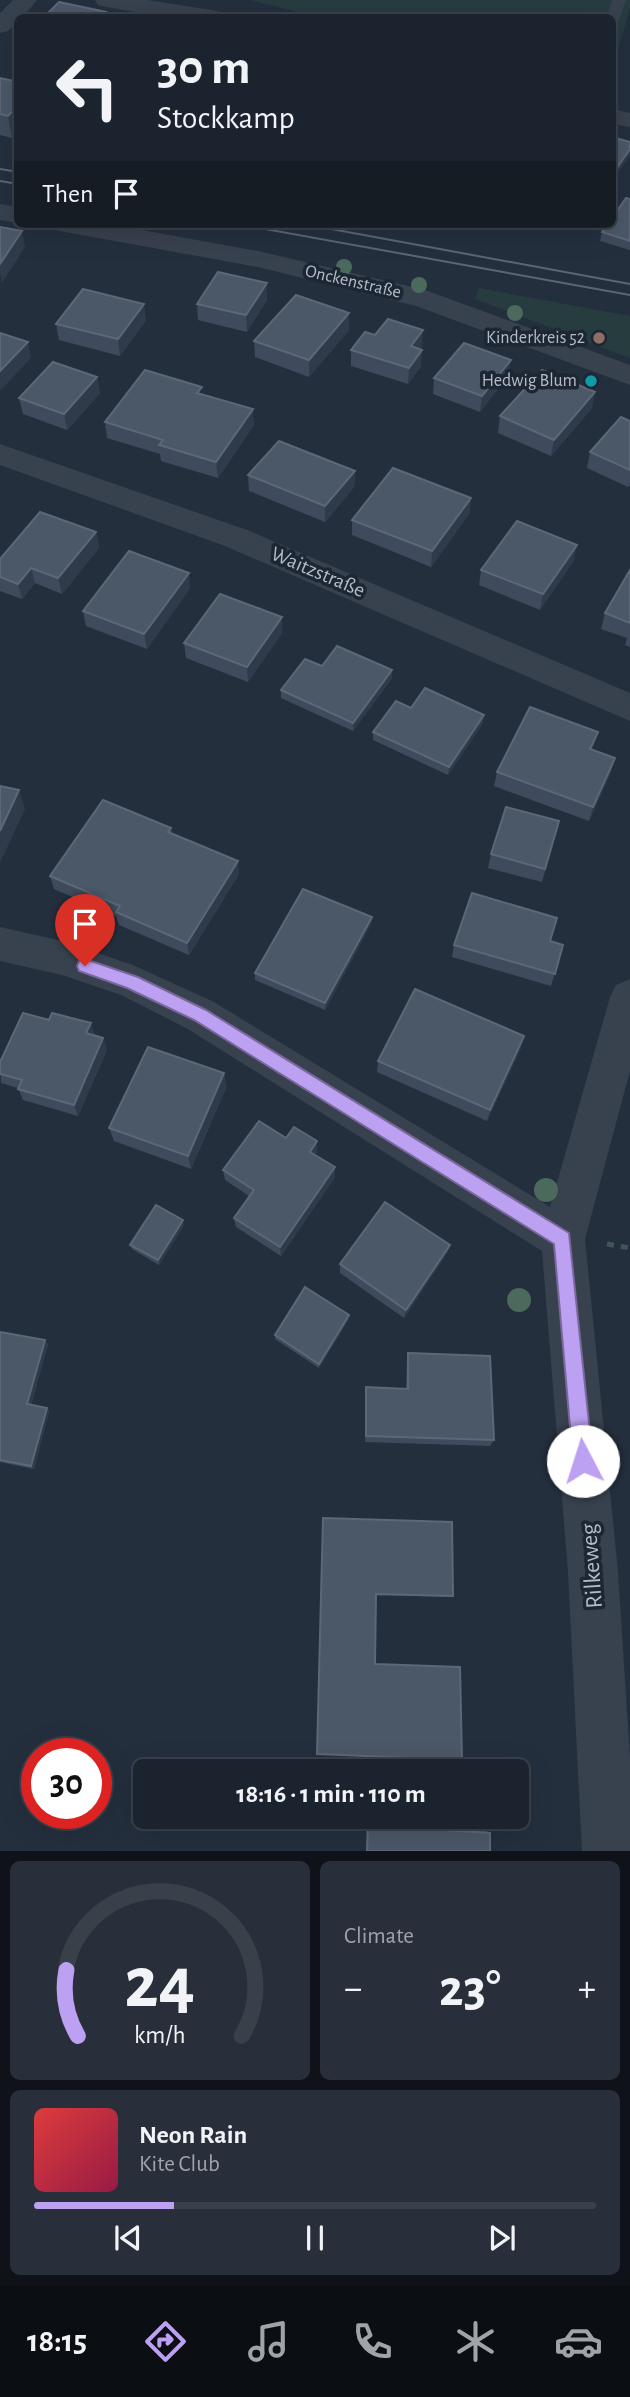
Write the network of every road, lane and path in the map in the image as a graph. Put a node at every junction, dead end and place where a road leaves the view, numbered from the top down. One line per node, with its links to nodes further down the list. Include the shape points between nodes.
1 (26, 0): 4 (street)
2 (106, 0): 3 (street)
3 (192, 14)
4 (0, 26)
5 (87, 228): 6 (street, Onckenstraße, via 258,259 425,299)
6 (630, 376)
7 (0, 454): 8 (street, Waitzstraße, via 236,538)
8 (630, 708)
9 (0, 944): 11 (street, via 62,958 132,982 200,1015)
10 (630, 997): 11 (street, Rilkeweg)
11 (563, 1239): 12 (street, Rilkeweg, via 593,1572)
12 (609, 1851)

